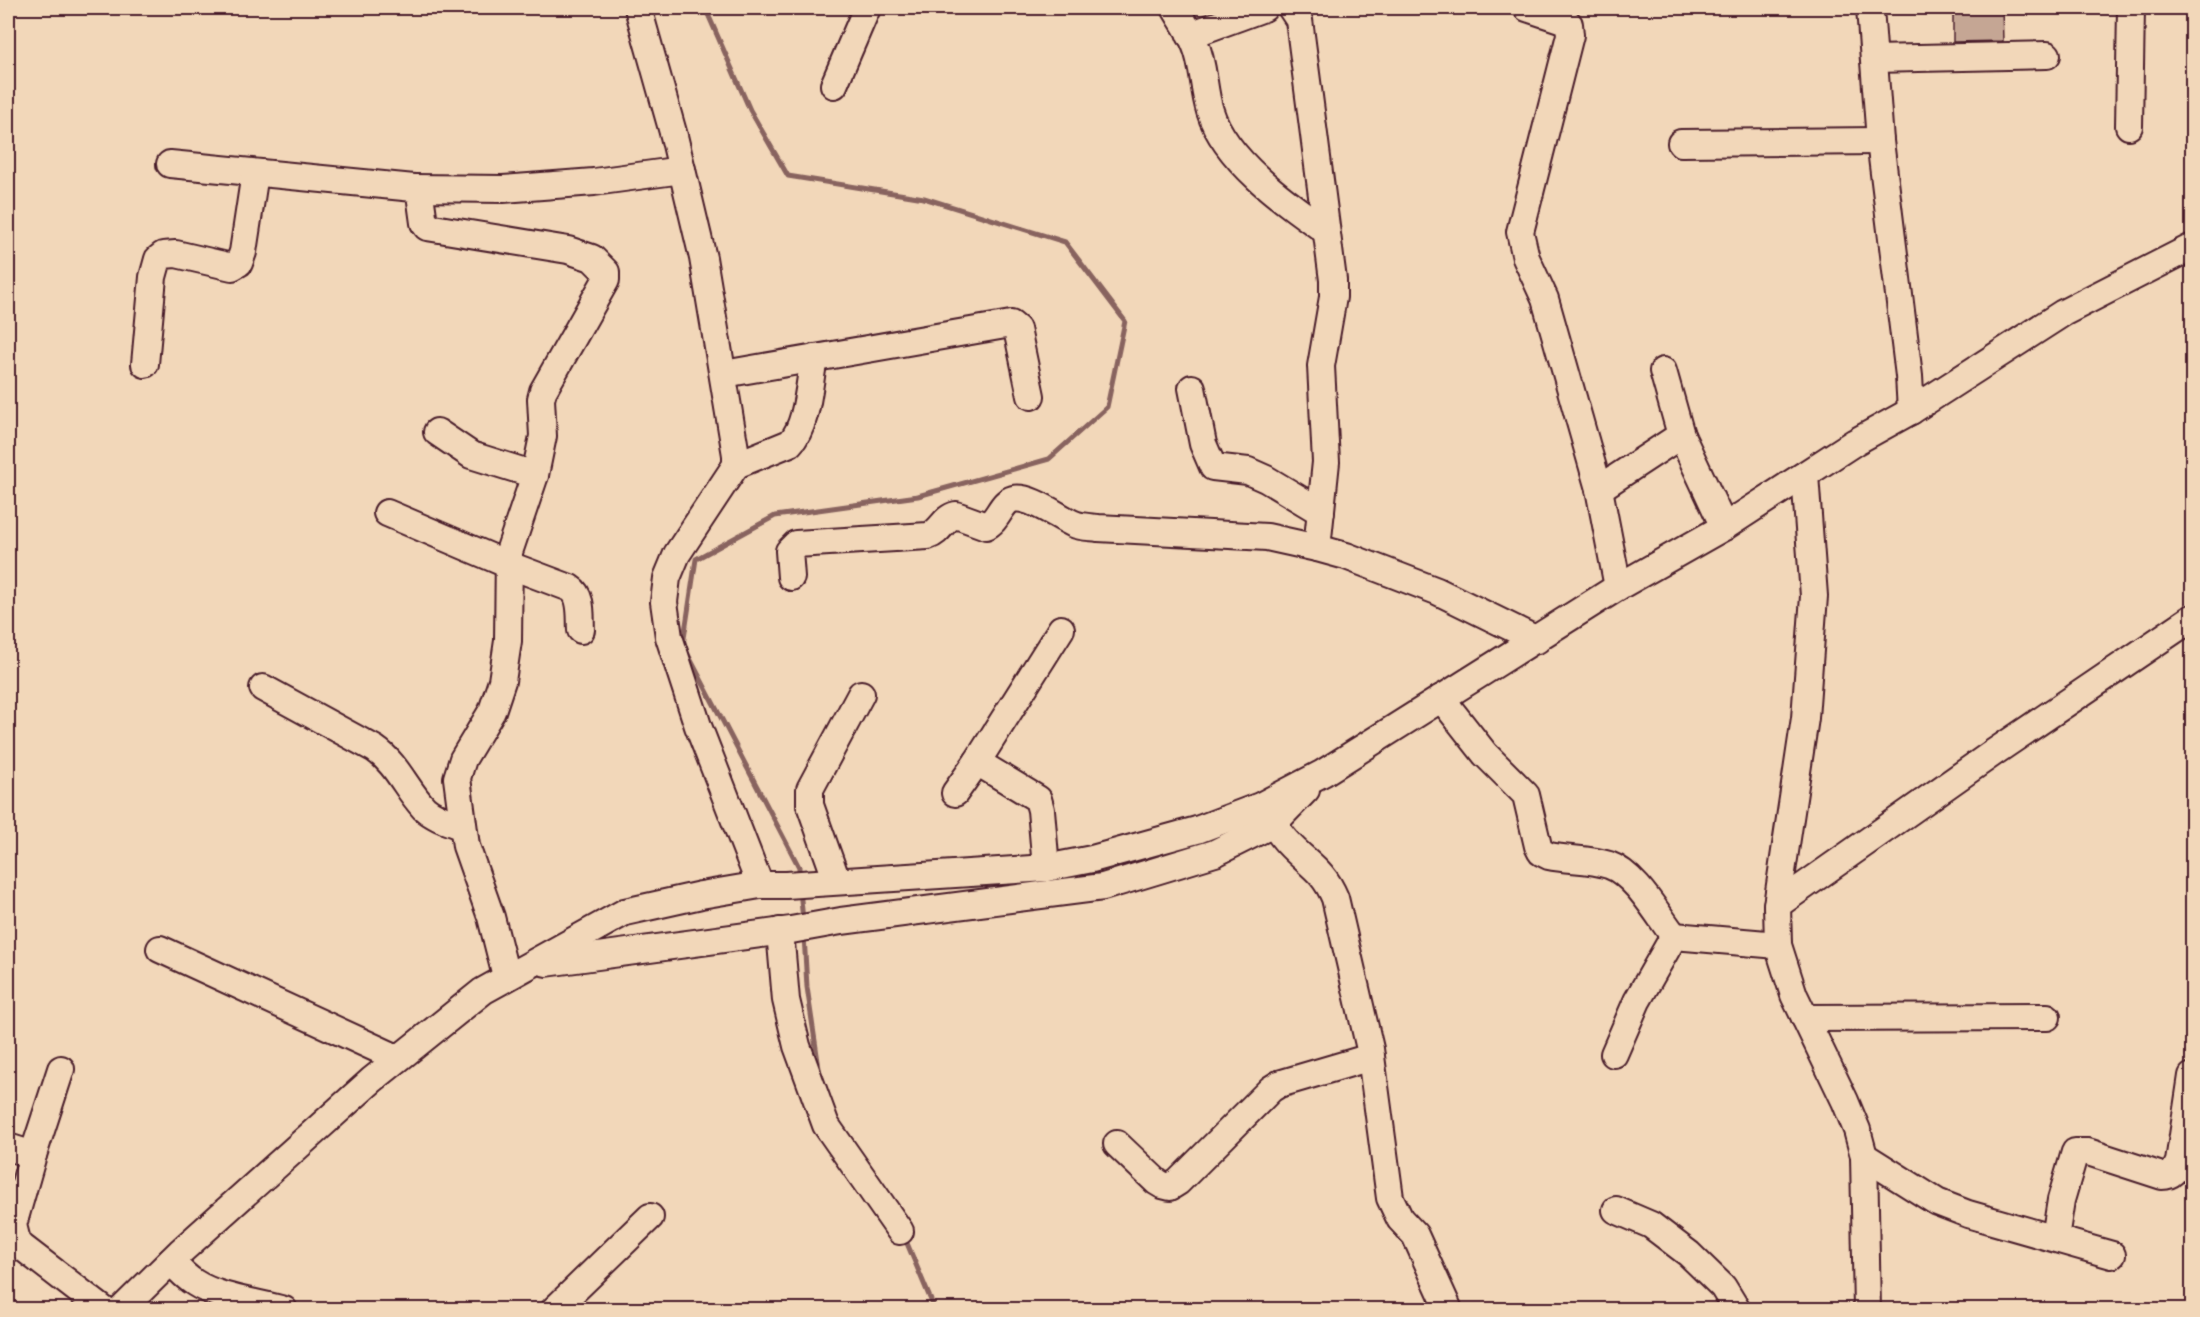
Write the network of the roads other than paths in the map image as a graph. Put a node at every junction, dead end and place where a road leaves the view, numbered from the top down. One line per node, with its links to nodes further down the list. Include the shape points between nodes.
1 (638, 8): 17 (street)
2 (867, 8): 12 (street)
3 (1175, 8): 9 (street)
4 (1264, 8): 9 (street)
5 (1291, 8): 20 (street, via 1299,20)
6 (1527, 8): 34 (street, via 1566,21 1570,35 1520,232 1521,242 1545,299)
7 (1870, 8): 11 (street)
8 (2131, 8): 13 (street)
9 (1190, 35): 20 (street, via 1199,56 1210,112 1226,140 1270,191)
10 (2047, 55): 11 (street)
11 (1874, 59): 14 (street)
12 (834, 85)
13 (2129, 126)
14 (1880, 141): 15 (street); 28 (street)
15 (1681, 142)
16 (170, 164): 18 (street)
17 (682, 170): 19 (street, via 503,189); 25 (street)
18 (255, 172): 19 (street); 23 (street, via 239,263 232,267 168,254 158,259)
19 (414, 188): 32 (street, via 420,194 427,226 568,250 592,258 606,272 606,280 543,391 543,435)
20 (1326, 231): 35 (street, via 1333,297 1321,366 1326,451)
21 (2193, 247): 28 (street, via 2063,313)
22 (814, 358): 25 (street); 27 (street, via 1011,324 1017,329); 31 (street, via 803,422 796,438)
23 (145, 364)
24 (1663, 371): 30 (street)
25 (724, 374): 31 (street)
26 (1192, 388): 35 (street, via 1203,444 1213,467 1248,471)
27 (1030, 396)
28 (1911, 411): 33 (street)
29 (437, 432): 32 (street, via 471,455)
30 (1681, 435): 34 (street); 37 (street)
31 (736, 465): 56 (street, via 677,554 667,578 664,602 669,637 699,726)
32 (535, 475): 39 (street, via 510,546)
33 (1805, 475): 37 (street); 57 (street, via 1814,596 1805,717)
34 (1599, 489): 41 (street)
35 (1321, 512): 38 (street)
36 (387, 513): 39 (street)
37 (1724, 527): 41 (street)
38 (1317, 548): 40 (street, via 1267,537 1076,525 1028,501 1014,499 986,526 951,515 932,535 796,544 789,551); 45 (street, via 1437,591)
39 (509, 565): 44 (street, via 575,592); 53 (street, via 508,641 502,681 492,711 463,759 457,778)
40 (791, 578)
41 (1618, 587): 45 (street)
42 (2193, 618): 57 (street)
43 (1061, 629): 49 (street)
44 (581, 630)
45 (1537, 640): 48 (street)
46 (263, 688): 53 (street, via 375,749 386,757 427,810)
47 (861, 694): 55 (street, via 810,789)
48 (1441, 698): 50 (street); 59 (street, via 1485,754 1526,795 1541,852 1620,871 1632,880)
49 (977, 762): 51 (street); 54 (street, via 1038,799)
50 (1323, 773): 52 (street); 54 (street, via 1260,807 1197,830)
51 (955, 793)
52 (1273, 824): 58 (street, via 1215,853 1103,887); 66 (street, via 1317,869 1335,898)
53 (463, 827): 62 (street, via 491,917)
54 (1046, 868): 55 (street)
55 (828, 882): 56 (street)
56 (760, 885): 62 (street, via 625,912)
57 (1777, 905): 60 (street)
58 (785, 930): 62 (street); 76 (street, via 786,1000 797,1046 826,1125)
59 (1674, 936): 60 (street); 65 (street, via 1637,1001)
60 (1778, 945): 64 (street)
61 (160, 949): 67 (street)
62 (517, 971): 67 (street, via 456,1011)
63 (2047, 1017): 64 (street)
64 (1805, 1018): 73 (street, via 1849,1111)
65 (1614, 1054)
66 (1371, 1057): 70 (street, via 1271,1089 1170,1187 1157,1182); 84 (street, via 1390,1198 1400,1219 1414,1235)
67 (397, 1058): 79 (street)
68 (61, 1069): 72 (street)
69 (2193, 1076): 77 (street, via 2176,1170 2162,1176 2088,1152 2075,1152)
70 (1117, 1144)
71 (8, 1147): 72 (street)
72 (33, 1155): 80 (street, via 13,1225 17,1241)
73 (1864, 1156): 77 (street, via 1937,1202); 86 (street)
74 (1616, 1210): 85 (street, via 1651,1225 1689,1254 1724,1287)
75 (650, 1217): 83 (street)
76 (900, 1231)
77 (2055, 1238): 78 (street)
78 (2112, 1255)
79 (171, 1261): 81 (street); 82 (street, via 202,1287)
80 (104, 1310)
81 (121, 1310)
82 (284, 1310)
83 (554, 1310)
84 (1449, 1310)
85 (1737, 1310)
86 (1867, 1310)

